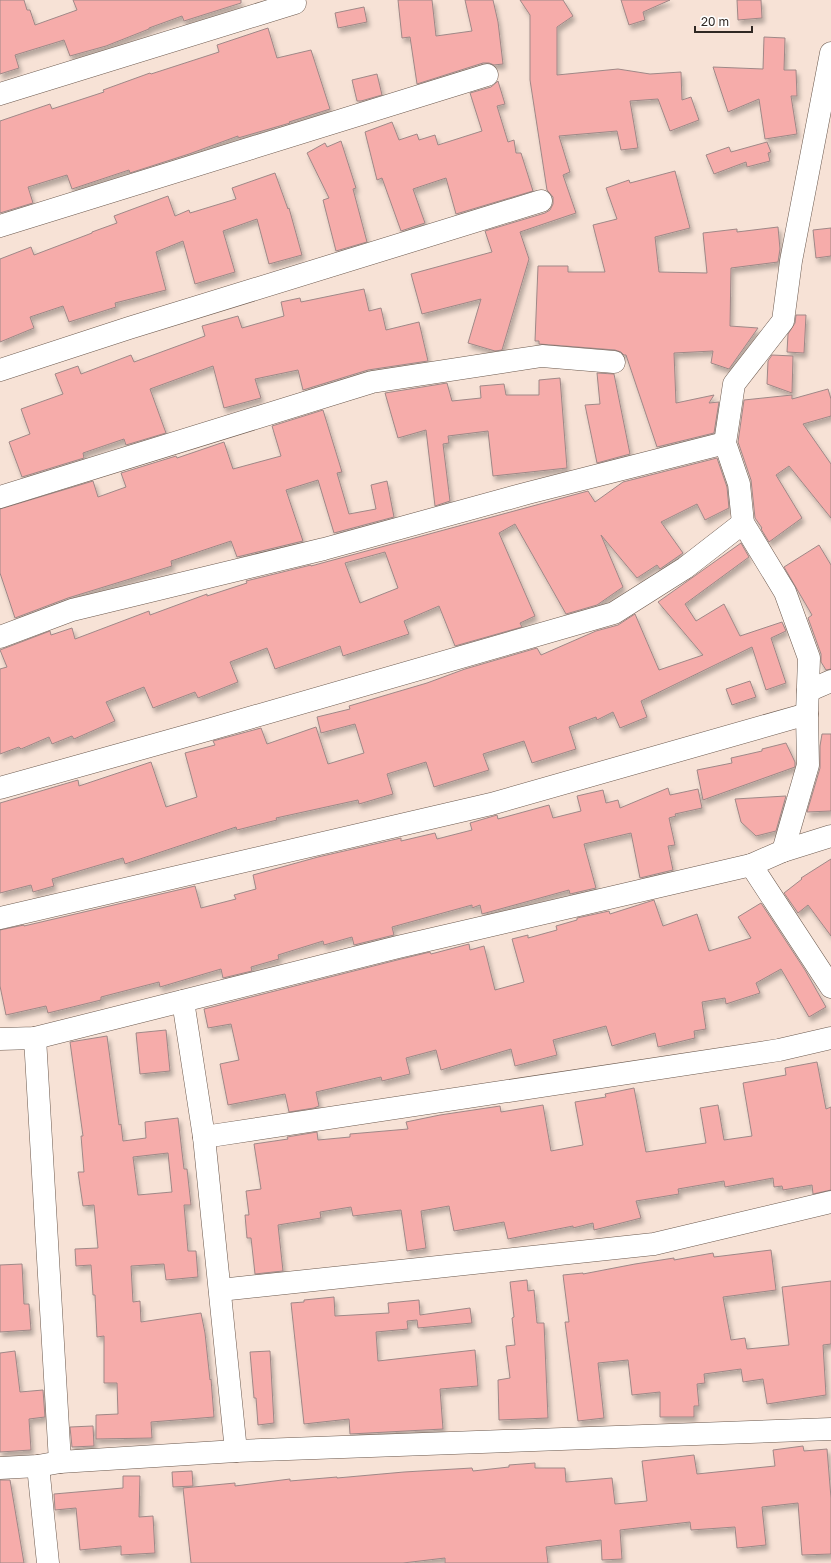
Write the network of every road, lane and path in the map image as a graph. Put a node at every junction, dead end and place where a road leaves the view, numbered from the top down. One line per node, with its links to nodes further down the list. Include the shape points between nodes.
1 (295, 3): 4 (street)
2 (831, 53): 9 (street, via 782,320 734,384)
3 (487, 75): 6 (street)
4 (0, 94)
5 (541, 201): 8 (street)
6 (0, 226)
7 (614, 362): 10 (street, via 542,356 372,382)
8 (0, 370)
9 (725, 444): 11 (street, via 739,484); 12 (street, via 528,493 324,549 72,610)
10 (0, 497)
11 (743, 523): 14 (street, via 785,592 809,658); 16 (street, via 685,568 614,613)
12 (0, 637)
13 (831, 680): 14 (street)
14 (808, 691): 15 (street)
15 (807, 714): 18 (street, via 808,765); 20 (street, via 490,804)
16 (0, 788)
17 (831, 836): 18 (street)
18 (782, 851): 19 (street)
19 (751, 865): 21 (street); 22 (street, via 398,947)
20 (0, 918)
21 (831, 987)
22 (183, 1001): 23 (street); 26 (street)
23 (35, 1038): 25 (street); 31 (street)
24 (831, 1038): 26 (street, via 779,1050)
25 (0, 1040)
26 (204, 1137): 28 (street)
27 (831, 1202): 28 (street, via 654,1244)
28 (220, 1290): 30 (street)
29 (831, 1429): 30 (street)
30 (236, 1451): 31 (street)
31 (60, 1462): 32 (street)
32 (38, 1466): 33 (street); 34 (street)
33 (0, 1468)
34 (48, 1563)

